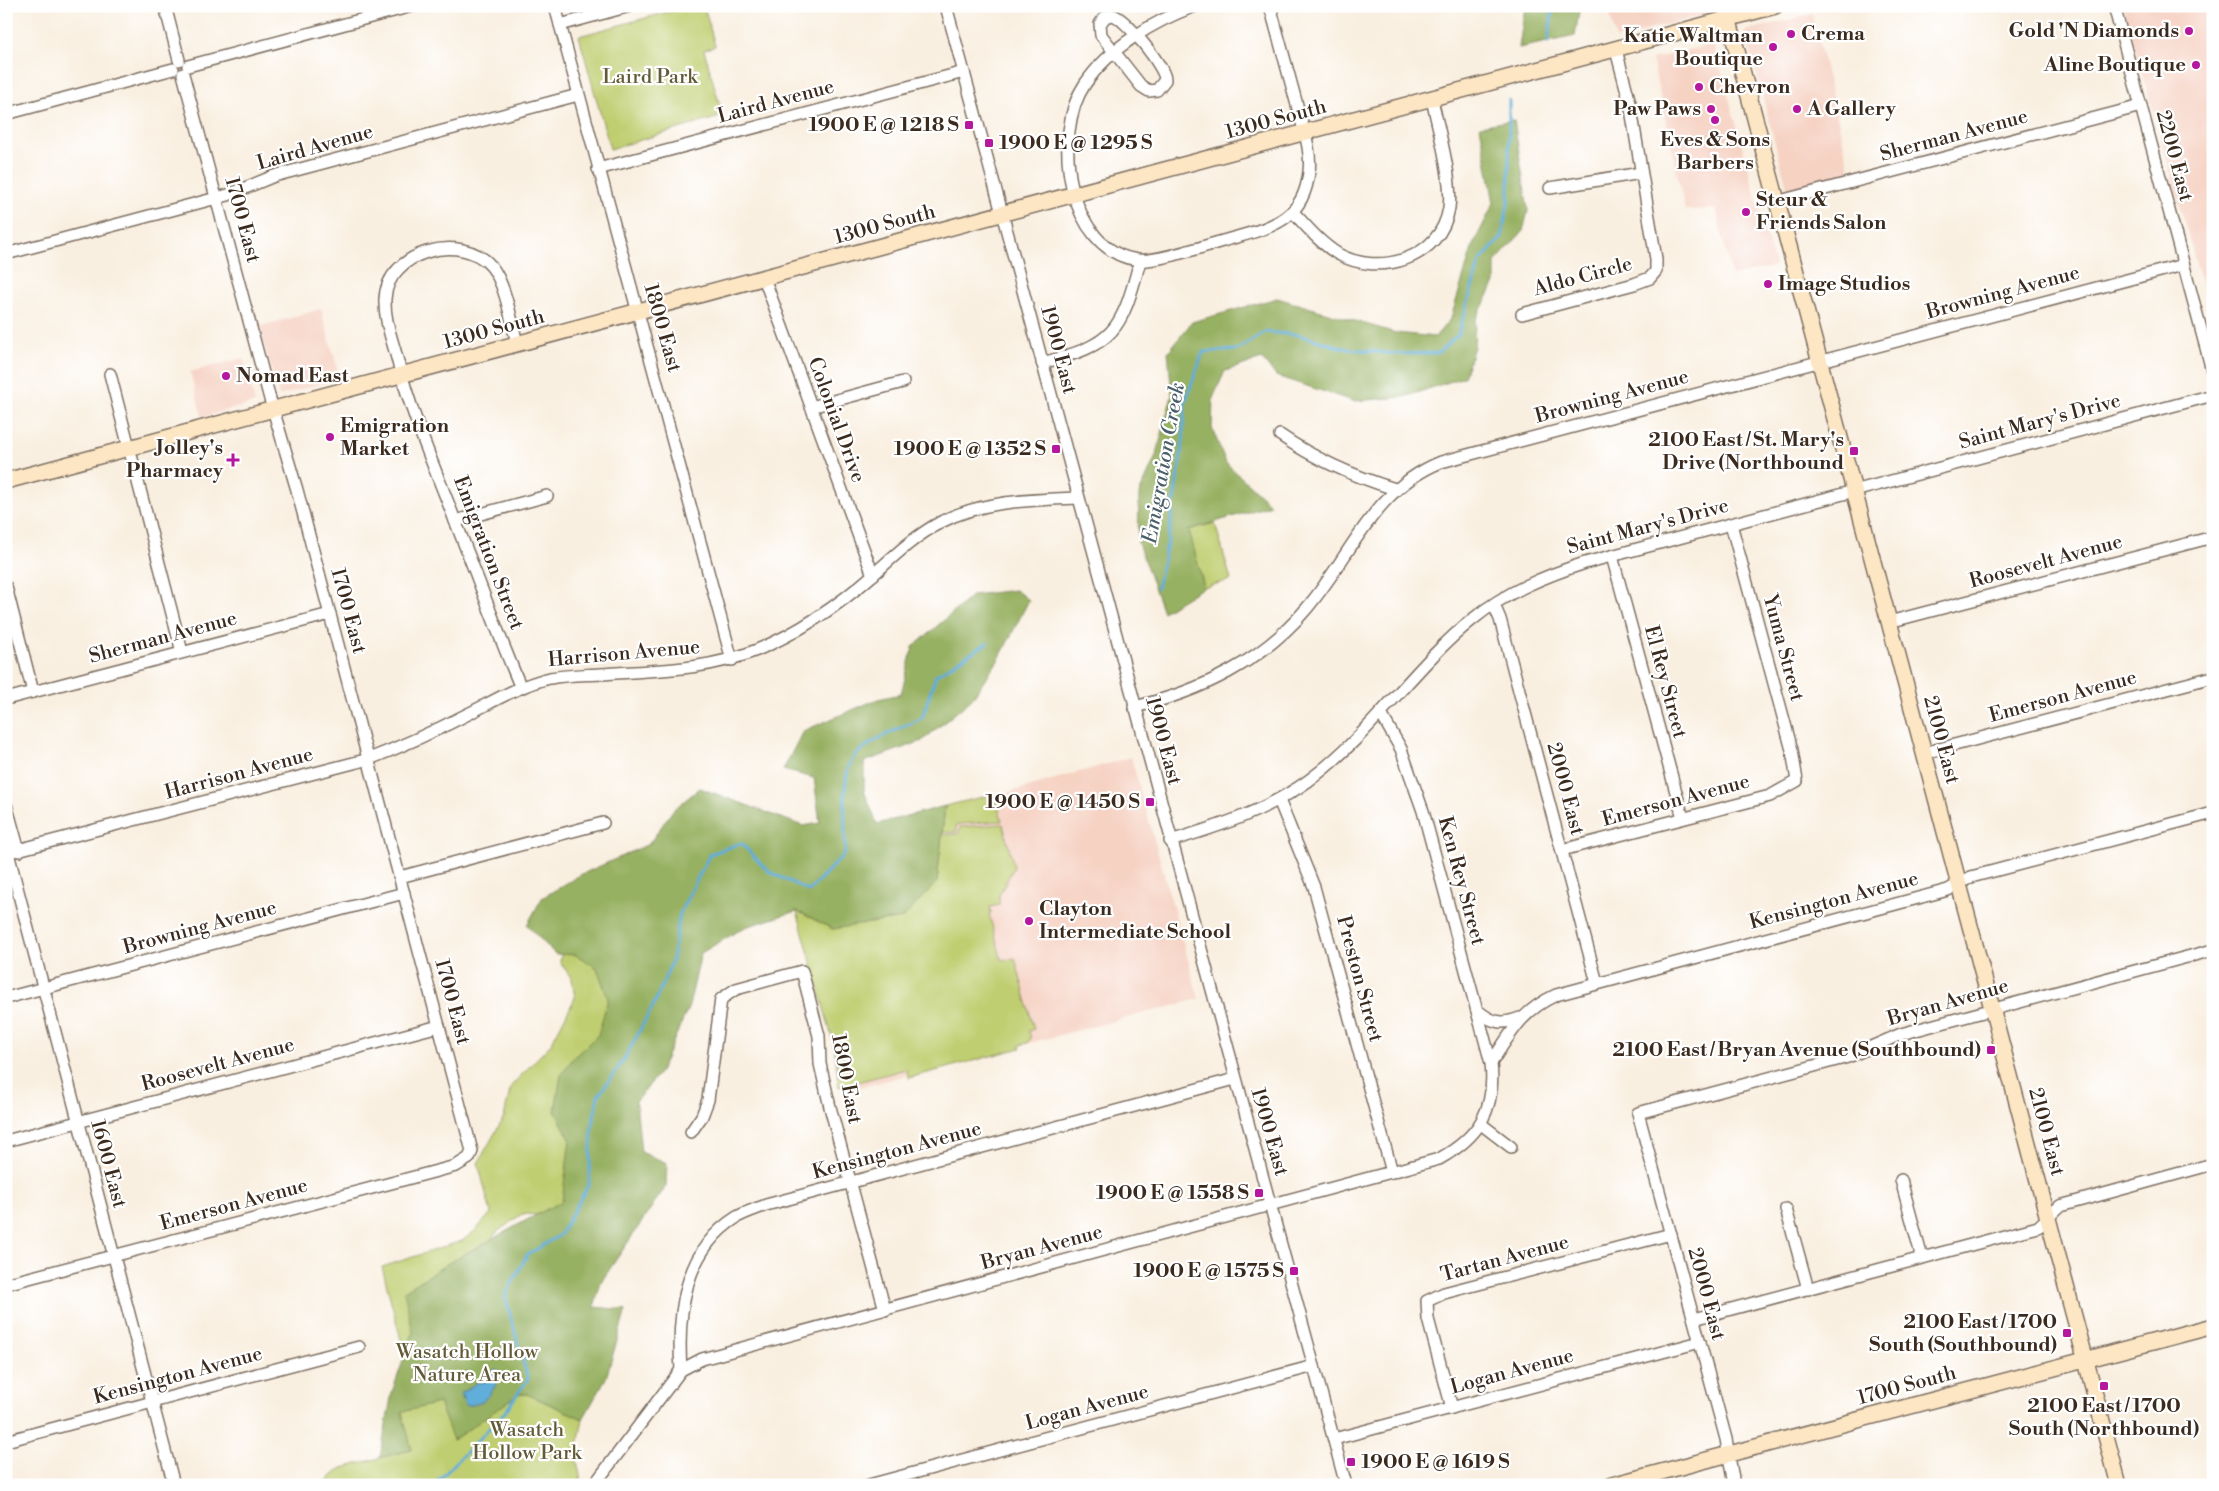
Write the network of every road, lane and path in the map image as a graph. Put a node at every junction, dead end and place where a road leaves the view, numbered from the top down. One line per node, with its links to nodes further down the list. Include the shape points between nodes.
1 (165, 6): 15 (street, 1700 East)
2 (412, 6): 15 (street)
3 (555, 6): 11 (street, 1800 East)
4 (630, 6): 11 (street)
5 (946, 6): 16 (street, 1900 East)
6 (1195, 6): 12 (street, via 1161,20)
7 (1270, 6): 21 (street)
8 (1775, 6): 10 (street, 1300 South)
9 (2114, 6): 19 (street, 2200 East)
10 (1726, 13): 13 (street, 1300 South); 27 (street, 2100 East)
11 (560, 25): 17 (street, 1800 East)
12 (1136, 36): 14 (street); 14 (street, via 1119,16 1104,17 1100,31); 14 (street, via 1164,72 1161,88 1145,89)
13 (1616, 50): 18 (street, 1300 South); 23 (street, via 1630,103)
14 (1115, 53): 25 (street, via 1084,85 1069,123 1068,156)
15 (181, 68): 20 (street); 26 (street, 1700 East)
16 (964, 72): 22 (street, Laird Avenue); 29 (street, 1900 East)
17 (578, 95): 22 (street, 1800 East); 26 (street, Laird Avenue, via 274,176)
18 (1432, 99): 21 (street, 1300 South); 28 (street, via 1450,198 1440,232 1424,250 1404,260 1382,264 1350,259 1327,247)
19 (2141, 106): 27 (street, Sherman Avenue); 32 (street, 2200 East)
20 (6, 114)
21 (1304, 133): 25 (street, 1300 South); 28 (street, via 1310,169 1306,188)
22 (598, 169): 34 (street, 1800 East)
23 (1641, 173): 24 (street); 35 (street, Aldo Circle, via 1656,259 1654,274 1634,284)
24 (1550, 188)
25 (1075, 194): 29 (street, 1300 South); 31 (street, via 1085,222 1097,238 1113,251)
26 (217, 198): 30 (street, Laird Avenue); 45 (street, 1700 East)
27 (1776, 202): 37 (street, 2100 East)
28 (1293, 212): 31 (street, via 1280,223 1263,230)
29 (1002, 214): 33 (street, 1300 South); 38 (street, 1900 East)
30 (6, 254)
31 (1140, 261): 38 (street, via 1126,310 1113,330 1085,351)
32 (2183, 265): 37 (street, Browning Avenue); 40 (street, 2200 East)
33 (764, 278): 34 (street, 1300 South); 44 (street, Colonial Drive)
34 (639, 312): 36 (street, 1300 South); 63 (street, 1800 East)
35 (1522, 314)
36 (517, 344): 41 (street, 1300 South); 41 (street, via 500,282 491,266 480,256 464,250 430,252 414,257 398,268 386,289 385,307)
37 (1818, 361): 49 (street, Browning Avenue, via 1441,462 1410,477); 50 (street, 2100 East)
38 (1042, 363): 52 (street, 1900 East)
39 (110, 374): 47 (street)
40 (2213, 374)
41 (401, 375): 45 (street, 1300 South); 53 (street, Emigration Street)
42 (904, 382): 44 (street)
43 (2213, 395): 50 (street, Saint Mary's Drive)
44 (811, 407): 57 (street, Colonial Drive)
45 (274, 410): 47 (street, 1300 South); 60 (street, 1700 East)
46 (1280, 434): 49 (street, via 1336,468)
47 (130, 448): 48 (street, 1300 South); 62 (street)
48 (6, 481)
49 (1395, 489): 68 (street, Browning Avenue, via 1379,506 1308,607 1271,644 1212,680)
50 (1853, 491): 54 (street, Saint Mary's Drive); 61 (street, 2100 East)
51 (547, 496): 53 (street)
52 (1078, 498): 57 (street, Harrison Avenue, via 995,504 965,512 941,522 909,542); 68 (street, 1900 East)
53 (455, 521): 65 (street, Emigration Street)
54 (1731, 524): 56 (street, Saint Mary's Drive); 72 (street, Yuma Street, via 1792,750)
55 (2213, 537): 61 (street, Roosevelt Avenue)
56 (1612, 556): 59 (street, Saint Mary's Drive, via 1537,580); 76 (street, El Rey Street)
57 (873, 575): 63 (street, Harrison Avenue, via 811,622)
58 (6, 587): 66 (street)
59 (1494, 605): 69 (street, Saint Mary's Drive, via 1456,634); 79 (street, 2000 East)
60 (330, 614): 62 (street, Sherman Avenue); 71 (street, 1700 East)
61 (1889, 622): 70 (street, 2100 East)
62 (182, 652): 66 (street, Sherman Avenue)
63 (732, 660): 65 (street, Harrison Avenue, via 704,666 552,678)
64 (2213, 676): 70 (street, Emerson Avenue)
65 (521, 688): 71 (street, Harrison Avenue, via 420,739)
66 (33, 692): 67 (street, Sherman Avenue)
67 (6, 699)
68 (1134, 707): 78 (street, 1900 East)
69 (1381, 714): 73 (street, Saint Mary's Drive, via 1330,763); 89 (street, Ken Rey Street, via 1394,734 1413,780)
70 (1924, 753): 82 (street, 2100 East)
71 (369, 759): 80 (street, Harrison Avenue); 81 (street, 1700 East)
72 (1797, 781): 76 (street, Emerson Avenue, via 1770,796)
73 (1279, 800): 78 (street, Saint Mary's Drive, via 1228,824); 102 (street, Preston Street, via 1314,887)
74 (6, 804): 80 (street, 1600 East)
75 (2213, 813): 82 (street, Kensington Avenue, via 1971,877)
76 (1683, 818): 79 (street, Emerson Avenue)
77 (604, 823): 81 (street)
78 (1170, 841): 93 (street, 1900 East)
79 (1562, 850): 85 (street, 2000 East)
80 (11, 852): 86 (street, 1600 East)
81 (400, 877): 83 (street, 1700 East)
82 (1959, 884): 85 (street, Kensington Avenue, via 1948,890); 88 (street, 2100 East)
83 (404, 893): 86 (street, Browning Avenue); 91 (street, 1700 East)
84 (2213, 950): 88 (street, Bryan Avenue)
85 (1597, 983): 90 (street, Kensington Avenue, via 1544,1000)
86 (43, 988): 87 (street, Browning Avenue); 95 (street, 1600 East)
87 (6, 998)
88 (1992, 1009): 94 (street, Bryan Avenue, via 1901,1034 1848,1057); 107 (street, 2100 East)
89 (1476, 1010): 90 (street, via 1497,1023); 92 (street, Ken Rey Street)
90 (1522, 1017): 92 (street, Kensington Avenue)
91 (440, 1026): 95 (street, Roosevelt Avenue); 100 (street, 1700 East, via 471,1144)
92 (1491, 1063): 96 (street, Bryan Avenue, via 1491,1094)
93 (1235, 1078): 104 (street, Kensington Avenue); 105 (street, 1900 East)
94 (1638, 1113): 108 (street, 2000 East)
95 (78, 1122): 98 (street, Roosevelt Avenue); 109 (street, 1600 East)
96 (1481, 1124): 99 (street); 102 (street, Bryan Avenue, via 1466,1142 1438,1159)
97 (691, 1132): 104 (street, 1800 East, via 708,1100 721,1000 736,989 802,971 819,1036 820,1064)
98 (6, 1141)
99 (1511, 1147)
100 (469, 1158): 109 (street, Emerson Avenue, via 456,1166)
101 (2213, 1164): 107 (street, via 2060,1206)
102 (1392, 1172): 105 (street, Bryan Avenue)
103 (1901, 1180): 110 (street)
104 (851, 1183): 113 (street, 1800 East); 120 (street, Kensington Avenue, via 766,1205 738,1217 718,1232 694,1264 687,1282 682,1308)
105 (1270, 1205): 113 (street, Bryan Avenue); 119 (street, 1900 East)
106 (1786, 1209): 112 (street)
107 (2048, 1217): 110 (street, via 2038,1227); 118 (street, 2100 East)
108 (1671, 1234): 114 (street, 2000 East); 122 (street, Tartan Avenue, via 1444,1293 1427,1302 1428,1319)
109 (113, 1256): 111 (street, Emerson Avenue); 121 (street, 1600 East)
110 (1922, 1258): 112 (street)
111 (6, 1284)
112 (1808, 1289): 114 (street)
113 (885, 1310): 120 (street, Bryan Avenue, via 702,1359)
114 (1694, 1319): 116 (street, 2000 East)
115 (2213, 1326): 118 (street, 1700 South)
116 (1700, 1342): 122 (street, Logan Avenue); 125 (street, 2000 East)
117 (359, 1347): 121 (street, Kensington Avenue)
118 (2085, 1360): 125 (street, 1700 South); 132 (street, 2100 East)
119 (1314, 1366): 123 (street, 1900 East); 128 (street, Logan Avenue)
120 (681, 1370): 127 (street, Bryan Avenue)
121 (152, 1402): 124 (street, Kensington Avenue); 126 (street, 1600 East)
122 (1452, 1408): 123 (street, Logan Avenue)
123 (1334, 1439): 129 (street, 1900 East)
124 (6, 1440)
125 (1728, 1454): 130 (street, 1700 South); 131 (street, 2000 East)
126 (174, 1485)
127 (594, 1485)
128 (869, 1485)
129 (1346, 1485)
130 (1612, 1485)
131 (1734, 1485)
132 (2119, 1485)

